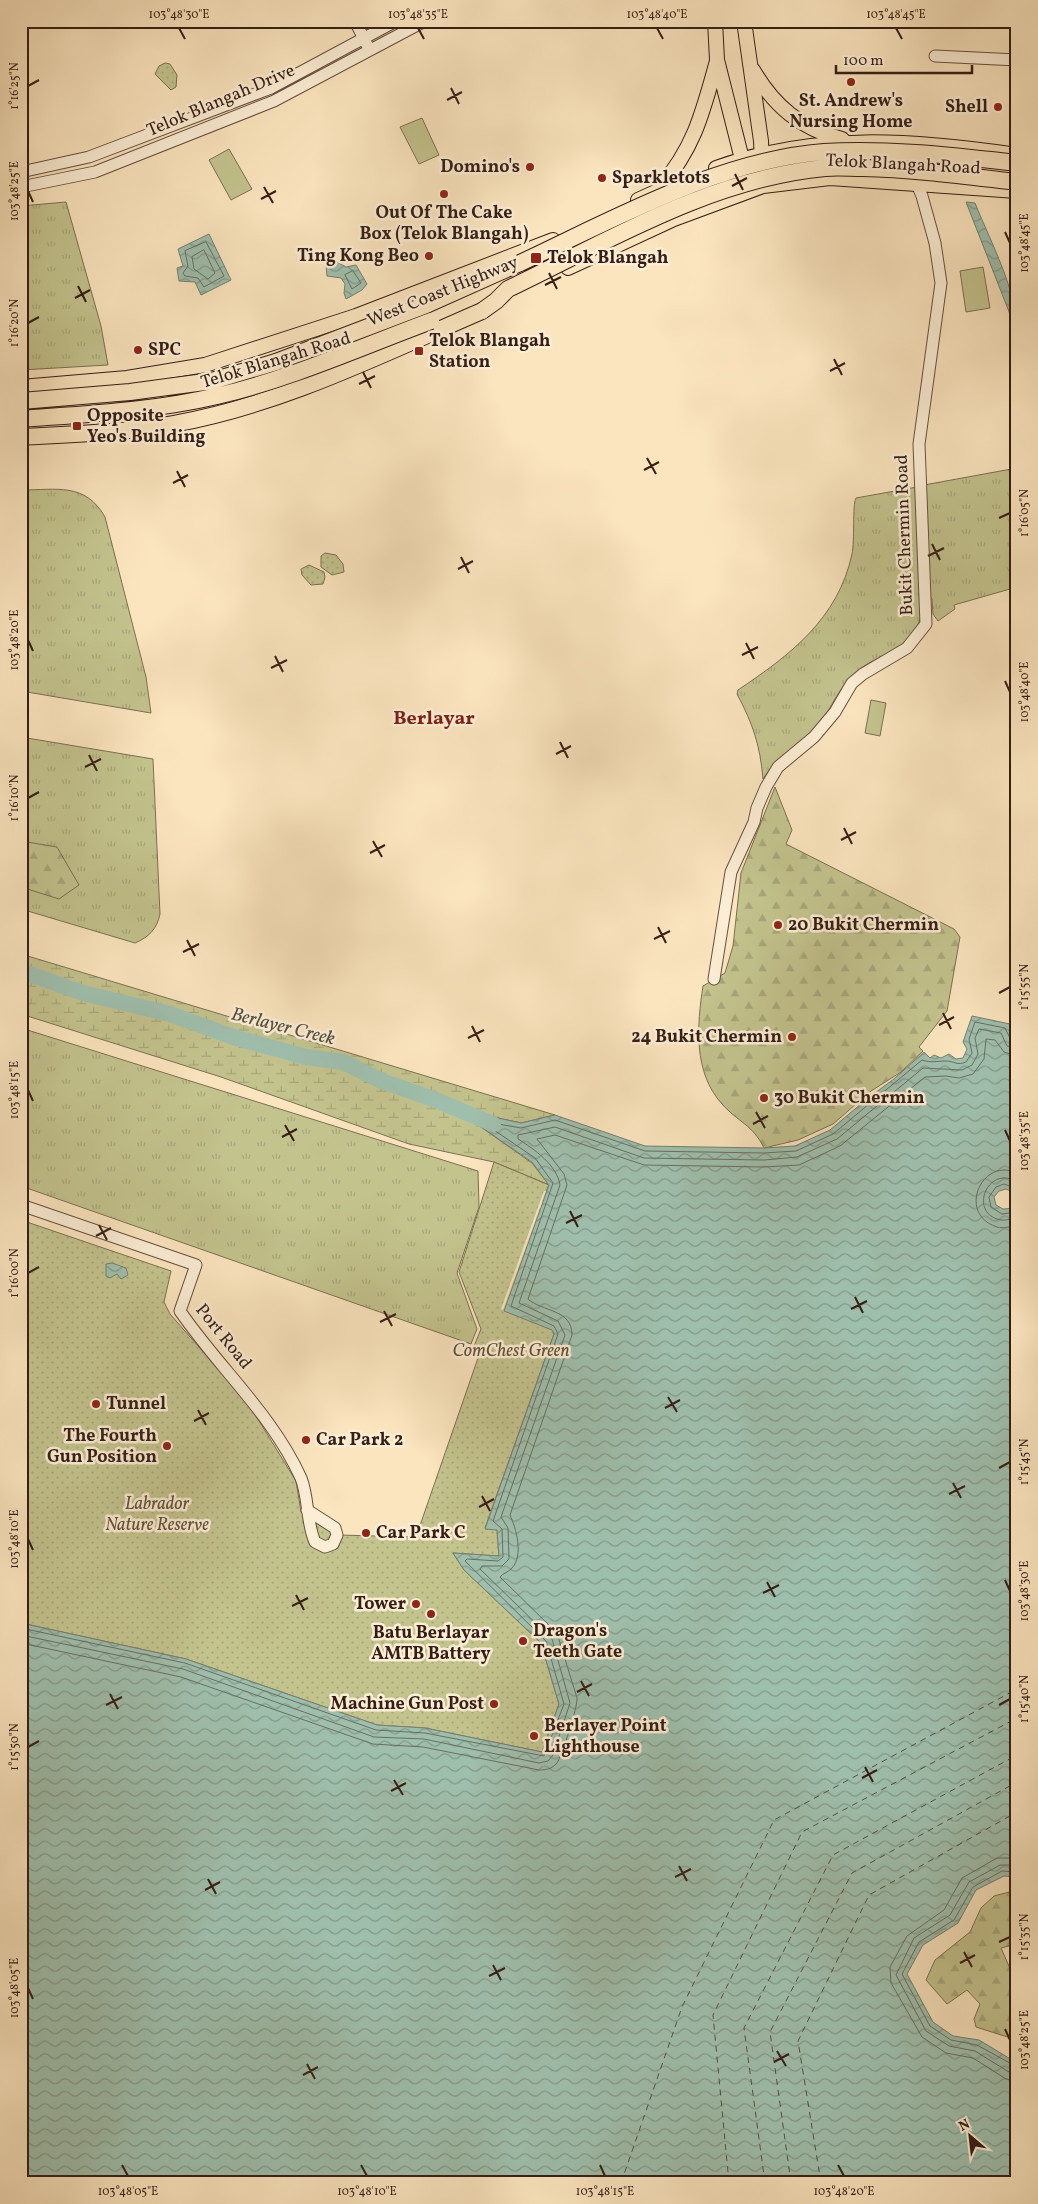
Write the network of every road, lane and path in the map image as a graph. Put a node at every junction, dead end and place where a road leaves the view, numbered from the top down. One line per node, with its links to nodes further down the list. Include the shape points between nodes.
1 (355, 21): 6 (street)
2 (396, 21): 6 (street, Telok Blangah Drive)
3 (425, 21): 7 (street, Telok Blangah Drive)
4 (715, 21): 9 (main road)
5 (744, 21): 11 (main road)
6 (364, 39): 7 (street); 18 (street, Telok Blangah Drive, via 271,88 89,157)
7 (371, 50): 22 (street, Telok Blangah Drive, via 274,101 95,172)
8 (935, 56): 10 (street)
9 (717, 60): 16 (main road); 23 (main road, via 694,138 678,166)
10 (1017, 60)
11 (751, 67): 12 (main road, via 766,90 790,116 813,130); 14 (main road)
12 (852, 141): 13 (main road, Telok Blangah Road); 14 (main road, Telok Blangah Road)
13 (893, 142): 15 (main road, Telok Blangah Road); 19 (street, Bukit Chermin Road, via 905,156)
14 (762, 153): 16 (main road, Telok Blangah Road); 21 (main road)
15 (1017, 155)
16 (742, 159): 23 (main road, Telok Blangah Road); 24 (main road)
17 (1017, 163): 31 (highway, West Coast Highway, bridge, via 893,152 824,152 738,168 681,189 426,305 276,362 212,381)
18 (21, 172)
19 (917, 182): 21 (main road, Telok Blangah Road, via 830,178); 25 (main road, Telok Blangah Road); 36 (street, Bukit Chermin Road, via 935,243 940,283 919,444 926,624 908,648 852,684 814,738 778,767 766,787 731,872)
20 (1017, 182): 28 (highway, West Coast Highway, bridge, via 899,169 836,168 764,177 713,193)
21 (763, 186): 24 (main road, Telok Blangah Road)
22 (21, 187)
23 (658, 189): 26 (main road, Telok Blangah Road)
24 (748, 189): 27 (main road, Telok Blangah Road)
25 (1017, 191)
26 (583, 228): 27 (main road, via 592,229 599,235); 29 (main road, Telok Blangah Road, via 356,316 204,365)
27 (602, 252): 32 (main road, Telok Blangah Road, via 475,311 324,369 216,401)
28 (508, 289): 33 (highway, West Coast Highway, bridge, via 281,377 216,396 134,409); 35 (highway, bridge, via 482,310 282,394 174,424 95,433)
29 (70, 384): 30 (main road, Telok Blangah Road); 32 (main road, via 77,393)
30 (21, 387)
31 (21, 401)
32 (77, 418): 34 (main road, Telok Blangah Road)
33 (21, 419)
34 (21, 424)
35 (21, 436)
36 (714, 979)
37 (21, 1205): 38 (street, Port Road, via 196,1264 180,1311 266,1421 301,1480)
38 (307, 1510): 39 (street); 40 (street, Port Road)
39 (325, 1523): 40 (street, via 316,1526); 40 (street, via 336,1530 337,1536 332,1544 321,1546)
40 (313, 1535)

